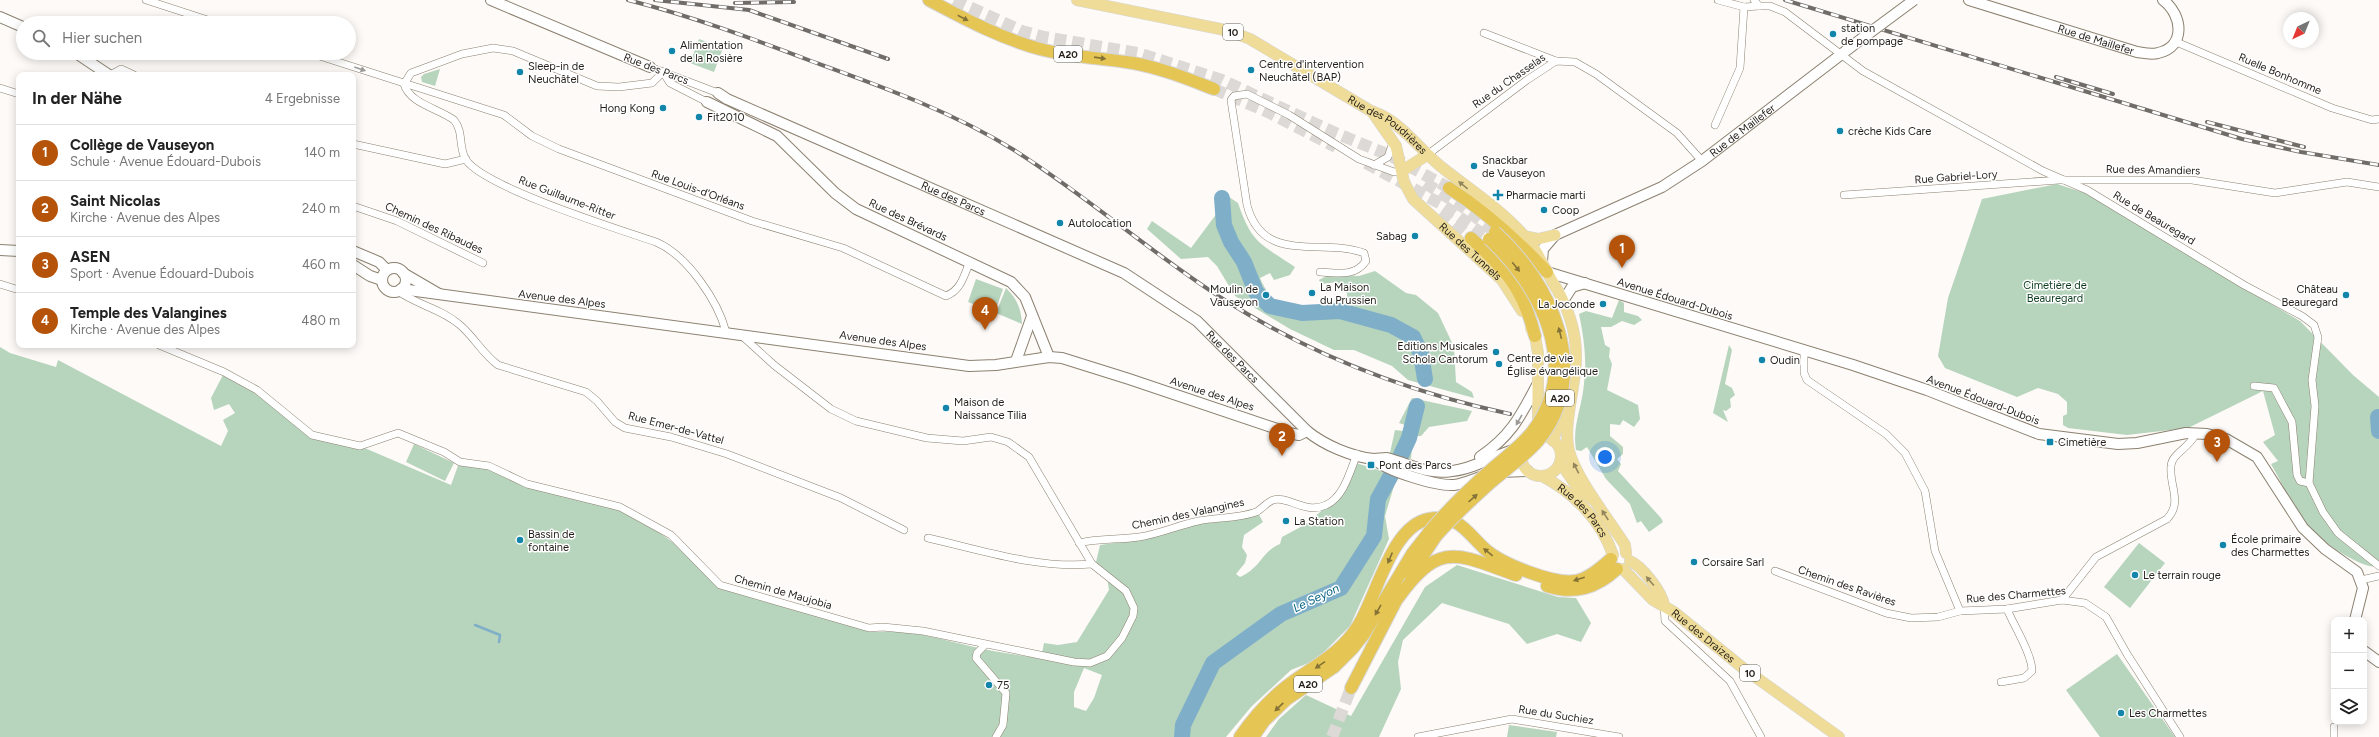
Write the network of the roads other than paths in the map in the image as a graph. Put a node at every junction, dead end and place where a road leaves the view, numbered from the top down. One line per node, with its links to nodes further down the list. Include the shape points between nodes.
1 (146, 0): 12 (street)
2 (491, 0): 21 (main road, Rue des Parcs)
3 (929, 0): 29 (highway, A20, one-way to 29, via 984,29 1018,43 1064,54 1135,64 1183,77)
4 (1077, 0): 33 (main road, Rue des Poudrières / 10, via 1230,30 1250,39)
5 (1718, 0): 11 (street, Rue de Beauregard)
6 (1754, 0): 10 (street)
7 (1914, 0): 17 (main road, Rue de Maillefer, bridge)
8 (1969, 0): 16 (main road, Rue de Maillefer, via 2137,52 2160,53)
9 (2163, 0): 16 (main road, via 2172,6 2177,15 2178,34)
10 (1759, 6): 11 (street, Rue de Beauregard); 17 (street, Rue de Beauregard, via 1770,6 1786,12)
11 (1744, 7): 35 (street, via 1740,68)
12 (195, 16)
13 (0, 17): 14 (main road)
14 (16, 24)
15 (1484, 33): 20 (street)
16 (2174, 41): 34 (street, Ruelle Bonhomme, via 2332,108 2372,120)
17 (1841, 55): 40 (main road, Rue de Maillefer); 43 (street, Rue de Beauregard, via 1870,75 2043,171)
18 (87, 60): 22 (main road)
19 (331, 60): 26 (street, one-way to 26)
20 (1556, 61): 38 (street, Rue du Chasselas); 40 (street, Rue du Chasselas, via 1575,62 1596,74 1676,133)
21 (650, 67): 25 (street, Rue des Parcs)
22 (105, 72)
23 (116, 72): 24 (street, via 121,69)
24 (128, 72)
25 (663, 72): 26 (street, via 652,83 606,87 580,79 514,51 493,48 462,54 411,73); 28 (street, Rue des Parcs); 32 (street, via 670,83)
26 (404, 84): 39 (street, via 406,92 415,99 459,125 462,151); 55 (street, Rue Louis-d'Orléans, via 504,115 532,136 559,149 752,221 842,248 946,296 958,288)
27 (0, 88): 30 (street)
28 (705, 88): 31 (street, Rue des Parcs); 32 (street, via 704,96)
29 (1214, 89)
30 (16, 93)
31 (718, 93): 80 (main road, Rue des Parcs, via 1124,273 1197,320)
32 (707, 102): 55 (main road, Rue des Brévards, via 714,108 777,136 830,188 856,209)
33 (1371, 111): 36 (main road, Rue des Tunnels / 10); 38 (main road, Rue des Poudrières / 10, via 1383,115 1400,128)
34 (2379, 119)
35 (1715, 125)
36 (1393, 140): 41 (street, via 1388,157); 42 (main road, Rue des Tunnels / 10, via 1399,151)
37 (356, 145): 39 (street, via 445,164)
38 (1427, 156): 42 (main road); 50 (main road, Rue des Poudrières / 10, one-way to 38, via 1508,221)
39 (466, 159): 70 (street, Rue Guillaume-Ritter, via 476,170 515,190 667,248 685,263 703,286 719,312)
40 (1702, 161): 49 (main road, Rue de Maillefer, via 1654,191)
41 (1374, 165): 42 (street, via 1394,172); 60 (street, via 1327,140 1289,115 1247,94 1234,96 1232,100 1249,215 1259,230 1277,243 1354,249 1364,253 1366,261 1354,272)
42 (1402, 171): 72 (main road, Rue des Tunnels / 10, via 1406,189 1413,199 1506,284)
43 (2068, 181): 44 (street, Rue des Amandiers, via 2192,180 2275,193 2347,182); 46 (street, Rue Gabriel-Lory, via 2048,180); 91 (street, Rue de Beauregard, via 2314,325 2318,337 2312,380 2315,406)
44 (2379, 187)
45 (1449, 188): 57 (highway, via 1506,229)
46 (1844, 195)
47 (356, 207): 56 (street, Chemin des Ribaudes, via 397,221)
48 (1492, 235): 94 (highway, A20, bridge, via 1543,310 1554,355 1552,385 1544,412 1532,432 1453,504)
49 (1555, 235): 50 (main road, via 1538,239); 57 (main road, via 1543,249)
50 (1522, 236): 57 (main road, Rue des Poudrières / 10)
51 (1471, 238): 72 (highway, via 1516,285 1528,311)
52 (0, 250): 53 (main road)
53 (16, 250)
54 (356, 252): 59 (main road, via 379,262)
55 (970, 262): 69 (main road, Rue des Brévards, via 1011,282 1025,297)
56 (483, 263)
57 (1545, 267): 63 (main road, Avenue Édouard-Dubois); 68 (main road, 10)
58 (356, 268): 62 (main road)
59 (387, 270): 61 (main road, via 394,268); 62 (main road)
60 (1320, 272)
61 (403, 273): 66 (main road, via 405,283); 67 (main road, Avenue des Alpes)
62 (382, 280): 66 (main road, via 387,290)
63 (1585, 283): 68 (main road, via 1572,287); 74 (main road, Avenue Édouard-Dubois)
64 (0, 284): 65 (street)
65 (16, 289)
66 (400, 290): 67 (main road, Avenue des Alpes); 93 (street, Rue Emer-de-Vattel, via 460,325 489,359 498,365 586,392 615,422 625,428 671,437 727,454 840,498)
67 (444, 297): 70 (main road, Avenue des Alpes)
68 (1563, 301): 79 (main road, 10, via 1575,339)
69 (1032, 316): 75 (main road, Rue des Brévards); 76 (main road)
70 (726, 332): 71 (main road, Avenue des Alpes)
71 (739, 334): 76 (main road, Avenue des Alpes, via 969,366); 96 (street, via 830,409 856,421 927,438 963,441 991,437 1008,442 1029,458)
72 (1535, 336): 77 (main road, 10, via 1538,353)
73 (166, 348): 109 (street, Chemin de Maujobia, via 224,372 257,390 312,435 360,446 398,433 444,452 460,462 489,466 527,484 620,507 670,535 720,585 869,628 923,631)
74 (1804, 350): 81 (main road, Avenue Édouard-Dubois, via 1927,390 2039,434 2118,444); 107 (street, Rue des Charmettes, via 1804,373 1807,380 1886,434 1905,453 1914,467 1925,491 1935,551)
75 (1049, 357): 76 (main road, Avenue des Alpes); 80 (main road, Avenue des Alpes, via 1062,358 1129,379 1296,435)
76 (1016, 362)
77 (1537, 385): 79 (main road, via 1548,394 1556,396); 82 (main road, 10, via 1539,415); 87 (main road, Rue des Parcs, one-way to 87, via 1513,430)
78 (2254, 386): 91 (street, via 2274,388 2284,404 2292,422 2297,475 2300,481)
79 (1573, 390): 83 (main road, 10, via 1562,411); 92 (main road, 10, one-way to 79, via 1569,452 1567,441)
80 (1307, 431): 85 (main road, Rue des Parcs, via 1322,443)
81 (2196, 433): 102 (main road, Avenue Édouard-Dubois, via 2226,439 2257,458 2303,528 2325,549 2352,566); 104 (street, via 2190,445 2173,459 2171,466 2176,500 2167,519 2096,558)
82 (1535, 438): 83 (main road, via 1548,438); 84 (main road)
83 (1553, 441): 86 (main road, via 1561,452)
84 (1524, 447): 87 (main road, Rue des Parcs); 89 (main road, via 1522,460)
85 (1357, 454): 88 (main road, Rue des Parcs, via 1374,459 1381,465); 96 (street, Chemin des Valangines, via 1339,495 1326,506 1303,507 1278,499 1257,511 1229,518 1199,521 1140,537)
86 (1560, 462): 90 (main road, via 1553,472); 92 (main road, 10, via 1578,488)
87 (1469, 467): 88 (main road, Rue des Parcs, via 1429,472)
88 (1405, 468): 89 (main road, Rue des Parcs, via 1453,485 1491,474)
89 (1528, 471): 90 (main road)
90 (1542, 476): 97 (main road, Rue des Parcs / 10, via 1562,487 1578,502 1607,537)
91 (2309, 483): 99 (street, via 2323,512 2338,534)
92 (1597, 501): 97 (main road, 10, one-way to 92, via 1625,545)
93 (904, 530)
94 (1433, 533): 103 (highway, A20); 117 (highway, A20, one-way to 117, via 1412,554 1353,648 1334,667 1287,699 1264,721)
95 (928, 538): 98 (street, via 1011,558 1074,566)
96 (1079, 543): 98 (street, Chemin de Maujobia)
97 (1620, 561): 103 (highway, via 1597,584 1586,589 1569,591 1469,558 1449,557 1424,567); 105 (main road, Rue des Draizes / 10, via 1653,600); 116 (highway, one-way to 116, via 1582,579 1556,581 1495,557 1454,520 1439,517 1416,523 1398,543 1367,611 1348,640 1330,658 1276,696)
98 (1092, 564): 109 (street, Chemin de Maujobia, via 1126,591 1134,608 1133,616 1122,638 1107,656 1090,663 1074,662)
99 (2379, 566)
100 (1775, 572): 107 (street, Chemin des Ravières, via 1886,613 1911,618 1938,617)
101 (2379, 576): 102 (street)
102 (2361, 580): 108 (main road, via 2363,588)
103 (1398, 598): 113 (highway, A20)
104 (2062, 600): 106 (street, Rue des Charmettes); 122 (street, Rue des Charmettes, via 2085,603 2106,617)
105 (1664, 605): 120 (street, via 1665,621 1730,681); 121 (main road, Rue des Draizes / 10, via 1743,668)
106 (2008, 609): 107 (street, Rue des Charmettes); 112 (street, via 2018,635 2032,660 2032,671 2024,678)
107 (1960, 611)
108 (2356, 617)
109 (985, 645): 115 (street, via 977,653 976,658 1006,693 1003,725)
110 (2367, 653): 111 (main road)
111 (2379, 662)
112 (2001, 682)
113 (1351, 688)
114 (2334, 726): 123 (street)
115 (996, 737)
116 (1240, 737)
117 (1253, 737)
118 (1418, 737): 119 (street, Rue du Suchiez, via 1512,719)
119 (1619, 737)
120 (1761, 737)
121 (1839, 737)
122 (2180, 737)
123 (2334, 737)

